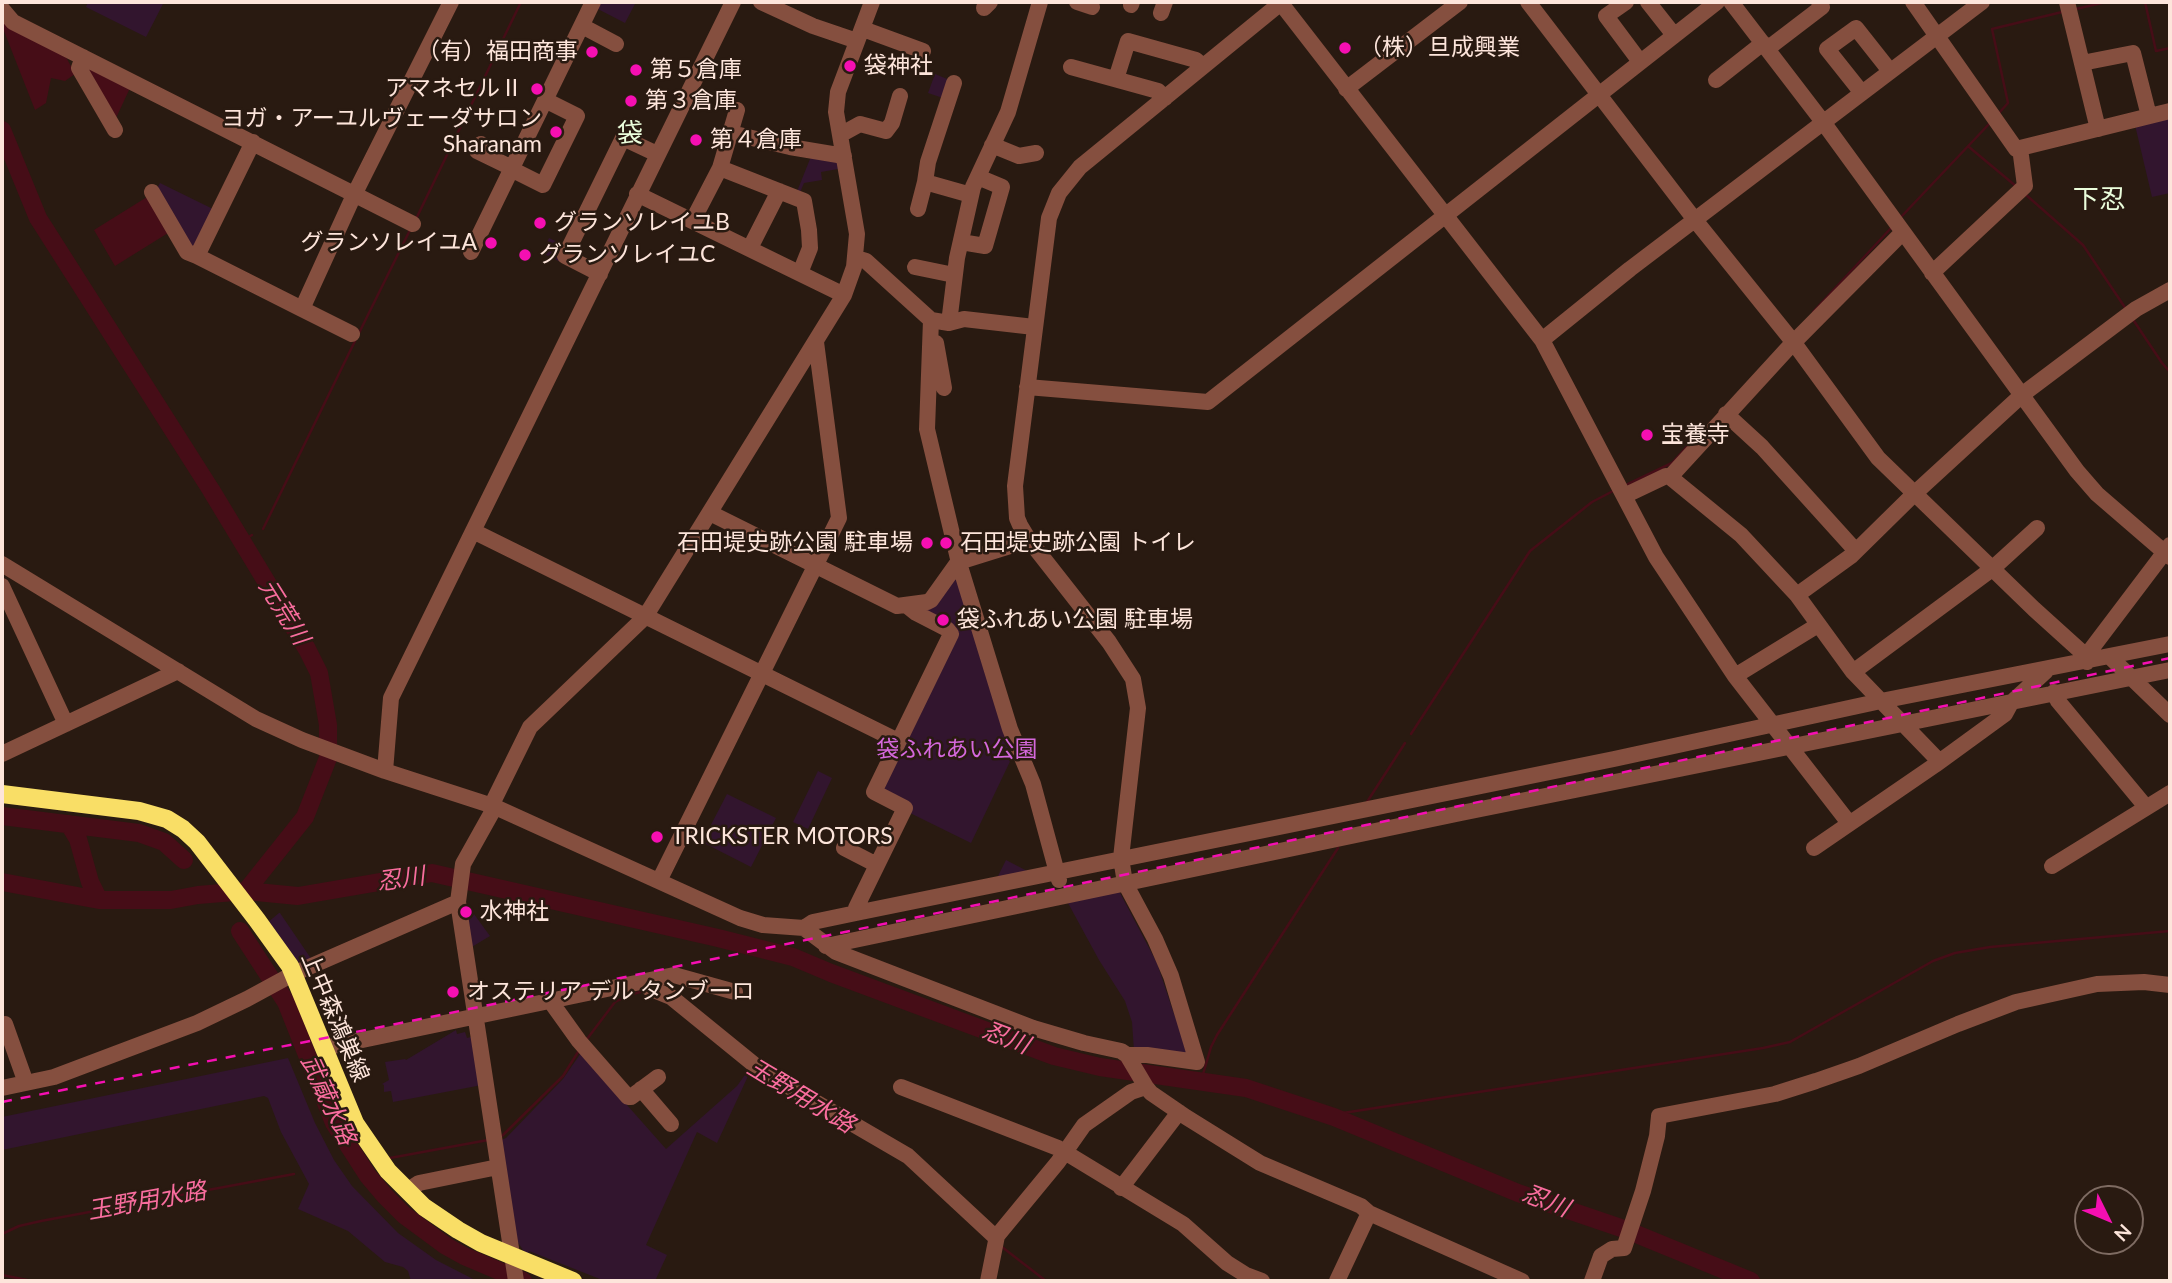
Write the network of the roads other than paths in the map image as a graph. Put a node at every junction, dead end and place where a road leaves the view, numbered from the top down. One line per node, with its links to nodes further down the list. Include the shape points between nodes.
1 (451, 2): 64 (street)
2 (593, 2): 20 (street)
3 (733, 2): 55 (street)
4 (761, 2): 22 (street, via 813,26)
5 (872, 2): 22 (street)
6 (1040, 2): 51 (street, via 1012,101)
7 (1281, 2): 30 (street); 36 (street)
8 (1460, 2): 36 (street)
9 (1626, 2): 28 (street, via 1606,16)
10 (1648, 2): 21 (street)
11 (1710, 2): 21 (street)
12 (1717, 2): 21 (street)
13 (1731, 2): 25 (street)
14 (1819, 2): 25 (street, via 1822,6)
15 (1913, 2): 23 (street)
16 (1982, 2): 23 (street)
17 (2067, 2): 29 (street)
18 (1536, 5): 37 (street)
19 (2, 9): 27 (street, via 13,22)
20 (582, 26): 24 (street); 41 (street)
21 (1673, 34): 28 (street); 37 (street)
22 (860, 35): 26 (street); 49 (street, via 838,92)
23 (1937, 35): 32 (street); 52 (street, via 2016,149)
24 (616, 44)
25 (1765, 46): 34 (street); 45 (street)
26 (923, 51)
27 (83, 57): 47 (street, via 79,68); 50 (street)
28 (1638, 59): 37 (street)
29 (2082, 64): 44 (street, via 2133,53); 46 (street)
30 (1203, 66): 33 (street, via 1128,41); 40 (street)
31 (1071, 67): 33 (street)
32 (1891, 71): 38 (street); 38 (street, via 1856,28 1827,49)
33 (1116, 79): 40 (street, via 1158,91)
34 (1716, 80)
35 (954, 83): 60 (street)
36 (1346, 89): 67 (street)
37 (1598, 93): 67 (street); 69 (street)
38 (1862, 93): 45 (street)
39 (900, 96): 49 (street, via 886,131 860,124)
40 (1165, 98): 86 (street, via 1080,167 1059,193 1048,218)
41 (545, 100): 57 (street); 57 (street, via 577,116 543,184)
42 (737, 110): 48 (street)
43 (2170, 111): 44 (street)
44 (2149, 116): 46 (street)
45 (1823, 122): 69 (street); 71 (street)
46 (2098, 129): 52 (street)
47 (115, 130)
48 (731, 133): 56 (street); 58 (street)
49 (840, 135): 56 (street)
50 (253, 142): 64 (street); 75 (street)
51 (992, 145): 54 (street, via 1019,156); 59 (street)
52 (2020, 148): 79 (street, via 2025,186)
53 (477, 150): 57 (street)
54 (1037, 153)
55 (657, 154): 63 (street); 80 (street, via 624,138 565,256)
56 (844, 156): 76 (street, via 857,234)
57 (511, 168): 74 (street)
58 (720, 168): 61 (street); 68 (street)
59 (978, 177): 65 (street); 72 (street, via 1002,187 985,246)
60 (925, 182): 65 (street); 66 (street)
61 (779, 191): 73 (street); 78 (street, via 804,201 810,248)
62 (152, 192): 75 (street, via 187,251)
63 (637, 194): 68 (street); 80 (street)
64 (354, 195): 70 (street); 84 (street)
65 (971, 195): 72 (street)
66 (918, 209)
67 (1446, 216): 88 (street); 91 (street, via 1208,402)
68 (692, 220): 73 (street)
69 (1695, 220): 88 (street); 90 (street)
70 (413, 224)
71 (1903, 232): 79 (street); 90 (street)
72 (961, 242): 81 (street)
73 (750, 248): 78 (street)
74 (471, 252)
75 (197, 256): 84 (street)
76 (856, 258): 83 (street); 85 (street, via 866,261)
77 (915, 268): 81 (street)
78 (800, 273): 83 (street)
79 (1932, 273): 93 (street)
80 (600, 274): 100 (street)
81 (954, 275): 85 (street)
82 (2170, 290): 93 (street, via 2136,309)
83 (844, 295): 89 (street)
84 (302, 309): 87 (street)
85 (937, 321): 86 (street, via 964,319); 92 (street); 104 (street, via 927,429)
86 (1034, 327): 91 (street)
87 (352, 334)
88 (1542, 340): 97 (street)
89 (816, 342): 98 (street); 106 (street, via 839,518)
90 (1794, 343): 94 (street); 96 (street, via 1878,458)
91 (1027, 387): 101 (street, via 1015,486 1017,518)
92 (944, 388)
93 (2023, 394): 96 (street); 103 (street, via 2097,494)
94 (1726, 414): 95 (street); 102 (street)
95 (1670, 477): 97 (street); 109 (street, via 1741,535)
96 (1914, 494): 102 (street); 107 (street)
97 (1624, 496): 121 (street, via 1656,557)
98 (710, 513): 106 (street); 111 (street)
99 (2037, 528): 107 (street)
100 (473, 531): 111 (street); 134 (street, via 391,698)
101 (1029, 540): 104 (street); 142 (street, via 1133,679 1138,708)
102 (1856, 551): 109 (street)
103 (2169, 552): 115 (street)
104 (959, 563): 110 (street, via 931,600); 145 (street, via 1010,729 1033,784)
105 (2, 564): 118 (street)
106 (815, 565): 110 (street, via 897,606); 120 (street)
107 (1992, 569): 115 (street); 119 (street)
108 (2, 586): 128 (street)
109 (1797, 595): 112 (street)
110 (906, 605): 130 (street, via 951,634)
111 (645, 617): 120 (street); 137 (street, via 530,727)
112 (1818, 625): 119 (street); 121 (street)
113 (2170, 644): 114 (street)
114 (2110, 657): 115 (street); 122 (street)
115 (2087, 659): 116 (street)
116 (2048, 669): 124 (street); 125 (street)
117 (2170, 670): 122 (street)
118 (178, 671): 128 (street); 134 (street, via 256,719)
119 (1853, 672): 124 (street)
120 (762, 674): 130 (street); 146 (street)
121 (1735, 676): 129 (street)
122 (2131, 678): 123 (street); 126 (street)
123 (2054, 692): 125 (street); 138 (street)
124 (1881, 701): 127 (street); 129 (street)
125 (2011, 703): 127 (street); 133 (street, via 2005,714)
126 (2170, 715)
127 (1904, 723): 131 (street); 133 (street)
128 (66, 724): 132 (street)
129 (1773, 726): 131 (street); 142 (street)
130 (898, 741): 143 (street, via 874,792 905,808)
131 (1790, 748): 139 (street); 147 (street)
132 (2, 754)
133 (1939, 761): 139 (street)
134 (386, 771): 137 (street)
135 (2170, 793): 138 (street)
136 (2, 794): 153 (main road, 上中森鴻巣線, via 157,816 183,829 257,920)
137 (493, 806): 146 (street); 149 (street, via 463,864)
138 (2146, 807): 144 (street)
139 (1849, 823): 141 (street)
140 (844, 848): 143 (street)
141 (1814, 848)
142 (1121, 859): 145 (street); 147 (street)
143 (877, 865): 150 (street)
144 (2052, 866)
145 (1056, 872): 148 (street); 150 (street)
146 (659, 881): 151 (street, via 740,918)
147 (1125, 883): 148 (street); 161 (street, via 1171,976 1197,1062)
148 (1065, 895): 152 (street)
149 (458, 897): 153 (street); 158 (street)
150 (856, 913): 151 (street)
151 (804, 928): 152 (street)
152 (826, 946): 161 (street, via 1034,1028)
153 (289, 976): 160 (main road, 上中森鴻巣線); 163 (street, via 197,1023 54,1077)
154 (646, 981): 156 (street, via 674,975); 157 (street); 175 (street, via 649,988 671,997 762,1071 908,1156)
155 (2170, 985): 182 (street, via 2097,984 2017,1002 1816,1081 1775,1094 1659,1116 1643,1191 1624,1248 1601,1256)
156 (735, 992)
157 (551, 1002): 158 (street); 167 (street, via 628,1097)
158 (476, 1017): 160 (street); 171 (street)
159 (5, 1024): 163 (street)
160 (324, 1048): 173 (main road, 上中森鴻巣線, via 363,1138)
161 (1129, 1057): 165 (street)
162 (658, 1077): 167 (street)
163 (26, 1083): 166 (street)
164 (901, 1087): 170 (street)
165 (1146, 1087): 168 (street); 170 (street, via 1088,1122)
166 (2, 1088)
167 (641, 1090): 169 (street)
168 (1179, 1112): 172 (street); 174 (street, via 1259,1163)
169 (671, 1124)
170 (1065, 1152): 172 (street); 175 (street)
171 (498, 1167): 173 (street, via 419,1182); 176 (street)
172 (1121, 1188): 179 (street, via 1183,1224 1227,1263)
173 (407, 1191): 176 (main road, 上中森鴻巣線)
174 (1369, 1213): 180 (street); 181 (street)
175 (996, 1236): 178 (street)
176 (514, 1268): 177 (main road, 上中森鴻巣線)
177 (573, 1281)
178 (988, 1281)
179 (1262, 1281)
180 (1338, 1281)
181 (1522, 1281)
182 (1591, 1281)

